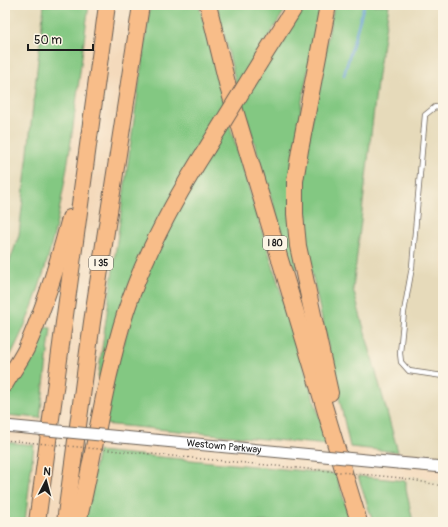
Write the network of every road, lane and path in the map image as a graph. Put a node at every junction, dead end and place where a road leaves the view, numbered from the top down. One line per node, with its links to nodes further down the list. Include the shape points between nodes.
1 (106, 5): 7 (highway)
2 (140, 5): 17 (highway, I 35)
3 (208, 5): 13 (highway, I 80, via 228,87)
4 (296, 5): 18 (highway, bridge, via 206,148 169,211 151,248 126,312 108,376)
5 (328, 5): 13 (highway, via 295,181 295,214 298,246 328,382)
6 (443, 108): 8 (lane, via 435,107 428,110 425,115 412,267 400,353 401,362 409,371)
7 (90, 127): 9 (highway, via 64,242 48,294 25,351); 16 (highway)
8 (443, 376)
9 (5, 384)
10 (5, 426): 12 (street, Westown Parkway, bridge)
11 (5, 440): 14 (path, bridge, via 402,478)
12 (443, 467)
13 (346, 481): 15 (highway, I 80)
14 (443, 486)
15 (359, 520)
16 (37, 522)
17 (65, 522)
18 (78, 522)

